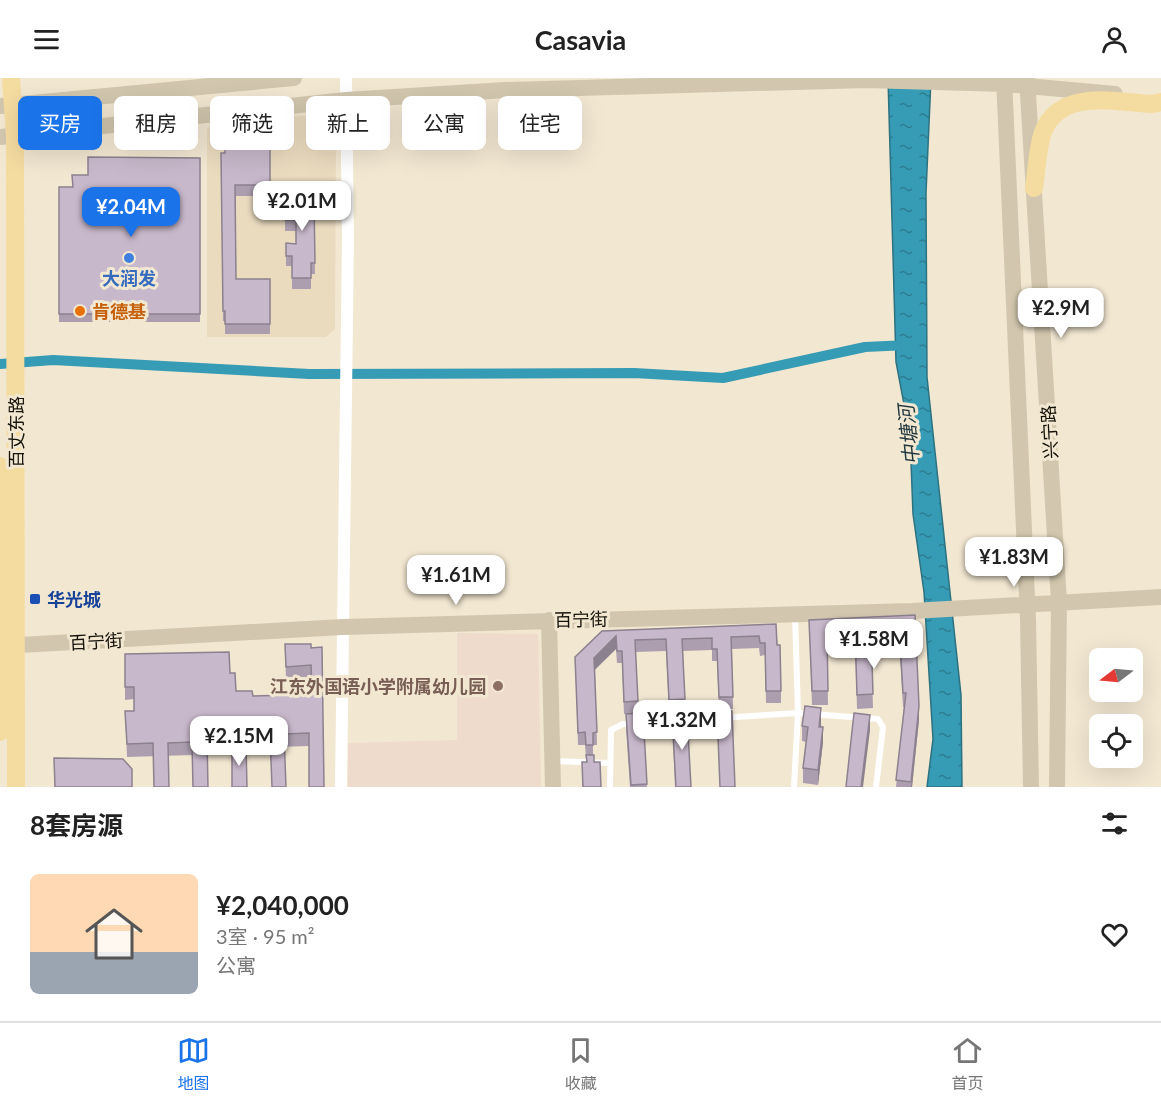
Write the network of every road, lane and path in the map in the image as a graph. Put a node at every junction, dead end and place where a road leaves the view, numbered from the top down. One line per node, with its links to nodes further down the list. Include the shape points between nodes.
1 (11, 78): 11 (main road, 百丈东路)
2 (294, 78): 11 (main road)
3 (346, 78): 6 (street)
4 (1005, 81): 5 (main road); 7 (main road, via 505,90); 19 (main road, 兴宁路)
5 (1027, 82): 8 (main road); 14 (main road, 兴宁路)
6 (346, 96)
7 (390, 97)
8 (1161, 97)
9 (1161, 102): 14 (main road, via 1086,101 1059,110 1043,132)
10 (306, 104): 12 (main road)
11 (7, 105): 12 (main road, 百丈东路)
12 (8, 136): 23 (main road, 百丈东路, via 16,331)
13 (346, 150): 22 (street)
14 (1034, 188): 18 (main road, 兴宁路)
15 (0, 466): 16 (main road, 百丈东路)
16 (0, 523): 23 (main road, 百丈东路)
17 (1161, 597): 18 (main road, 百宁街)
18 (1059, 602): 19 (main road, 百宁街); 35 (main road, 兴宁路)
19 (1028, 604): 20 (main road, 百宁街); 34 (main road, 兴宁路)
20 (795, 614): 21 (main road, 百宁街); 24 (lane)
21 (549, 620): 22 (main road, 百宁街); 26 (main road)
22 (343, 627): 23 (main road, 百宁街); 29 (street)
23 (9, 646): 25 (main road, 百丈东路); 28 (main road, 百丈东路)
24 (798, 713): 27 (lane, via 623,724 611,730); 32 (lane); 33 (lane, via 878,718 883,727)
25 (0, 732)
26 (553, 761): 27 (lane); 30 (main road)
27 (609, 763): 31 (lane)
28 (16, 787)
29 (341, 787)
30 (553, 787)
31 (610, 787)
32 (794, 787)
33 (876, 787)
34 (1031, 787)
35 (1057, 787)

